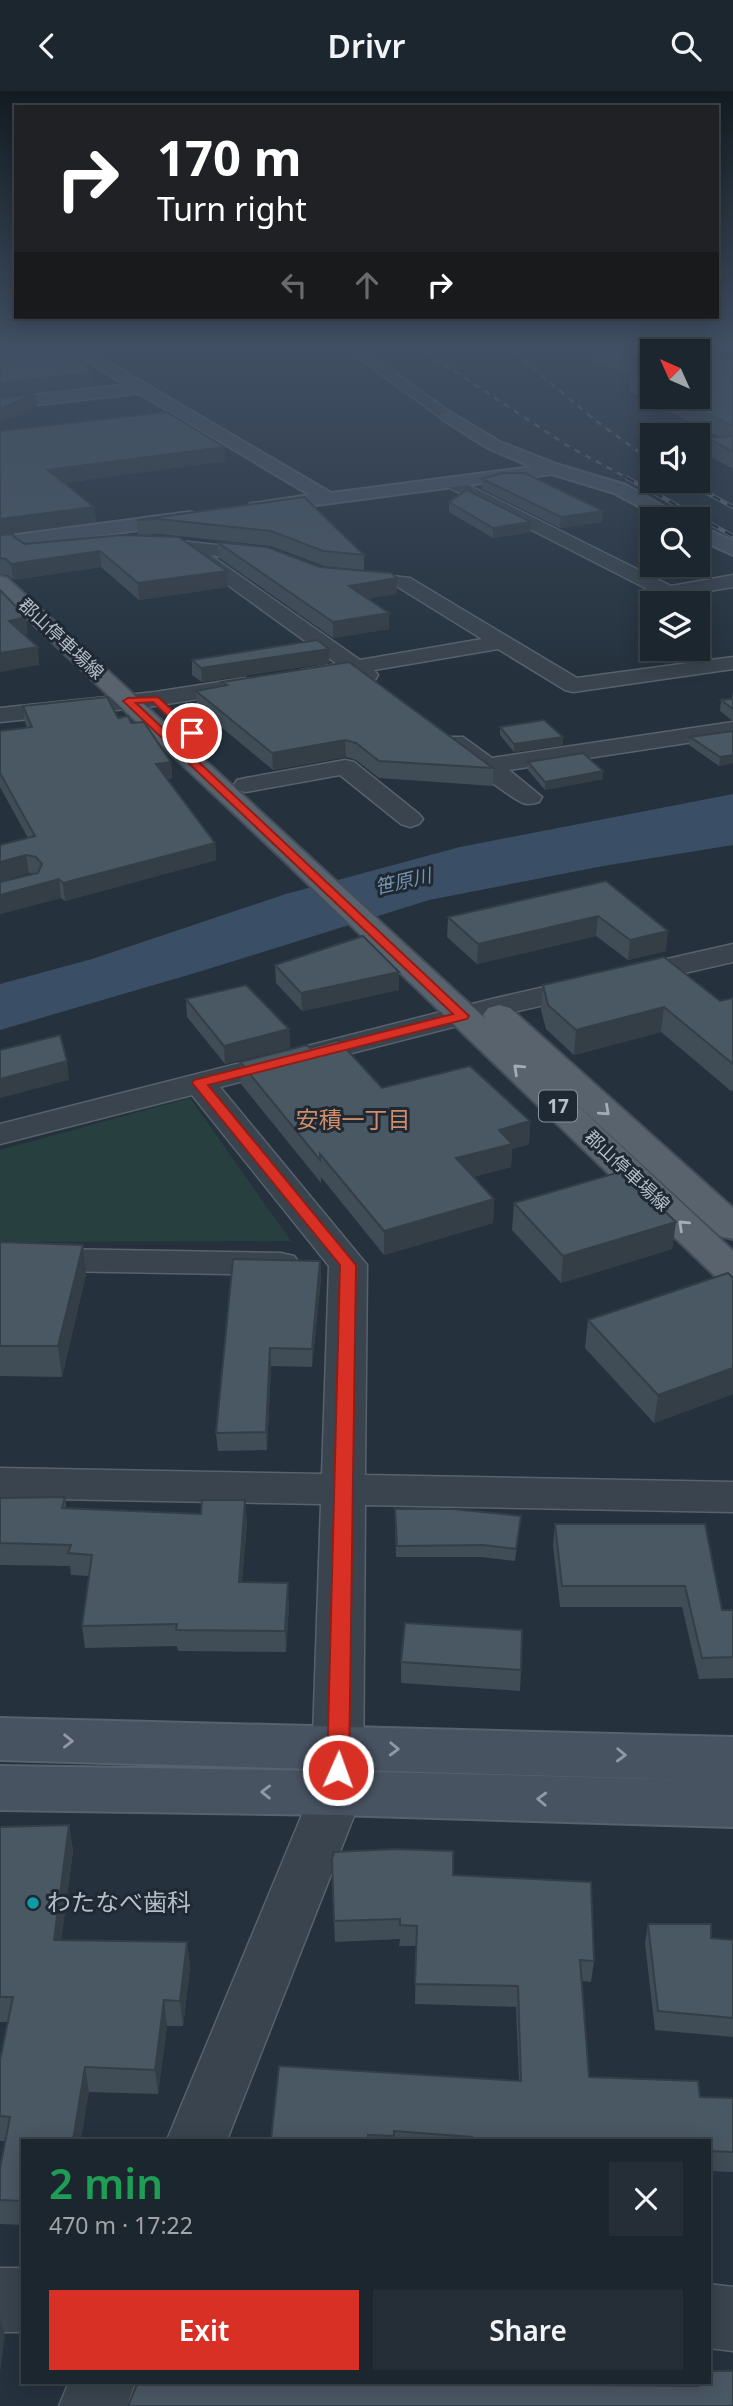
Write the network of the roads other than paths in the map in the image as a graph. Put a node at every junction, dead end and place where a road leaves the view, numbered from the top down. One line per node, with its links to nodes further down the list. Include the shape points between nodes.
1 (256, 456): 5 (street)
2 (521, 456): 3 (street)
3 (552, 469): 4 (street); 6 (street, via 620,489)
4 (453, 482): 5 (street); 18 (street, via 668,592)
5 (327, 498): 7 (street)
6 (654, 507)
7 (233, 512)
8 (207, 515): 9 (street)
9 (153, 523): 11 (street); 12 (street)
10 (710, 537): 13 (street)
11 (0, 543)
12 (184, 545): 14 (street, via 109,542); 16 (street); 22 (street)
13 (733, 549)
14 (26, 551)
15 (0, 552): 26 (main road, 郡山停車場線 / 17)
16 (286, 559)
17 (327, 575): 20 (street, via 403,582)
18 (733, 581)
19 (0, 582): 27 (main road, 郡山停車場線 / 17)
20 (501, 642): 21 (street, via 573,685); 22 (street)
21 (733, 663)
22 (357, 668): 23 (street); 25 (street)
23 (290, 678)
24 (263, 683): 26 (street)
25 (379, 684)
26 (155, 699): 27 (street); 32 (main road, 郡山停車場線 / 17)
27 (128, 701): 28 (street); 35 (main road, 郡山停車場線 / 17)
28 (0, 715)
29 (733, 729): 31 (street)
30 (443, 733): 31 (street)
31 (486, 766): 33 (street)
32 (246, 785): 34 (street, via 345,767); 35 (main road, 郡山停車場線 / 17)
33 (530, 797)
34 (410, 819)
35 (301, 848): 37 (main road, 郡山停車場線 / 17)
36 (730, 957): 37 (street)
37 (477, 1012): 38 (street); 40 (main road, 郡山停車場線 / 17, one-way to 40); 43 (main road, 郡山停車場線 / 17, one-way to 37)
38 (199, 1083): 39 (street); 42 (street)
39 (0, 1134)
40 (733, 1228)
41 (0, 1259): 42 (street)
42 (348, 1265): 45 (street)
43 (733, 1272)
44 (0, 1482): 45 (street)
45 (344, 1489): 46 (street); 49 (street)
46 (733, 1497)
47 (0, 1739): 49 (street, one-way to 49)
48 (733, 1759): 49 (street, one-way to 48)
49 (338, 1770): 50 (street, one-way to 50); 51 (street, one-way to 49); 52 (street)
50 (0, 1788)
51 (733, 1804)
52 (197, 2139)
53 (0, 2300): 54 (street)
54 (21, 2300)
55 (711, 2316): 56 (street)
56 (733, 2319)
57 (101, 2384): 58 (street)
58 (93, 2406)

